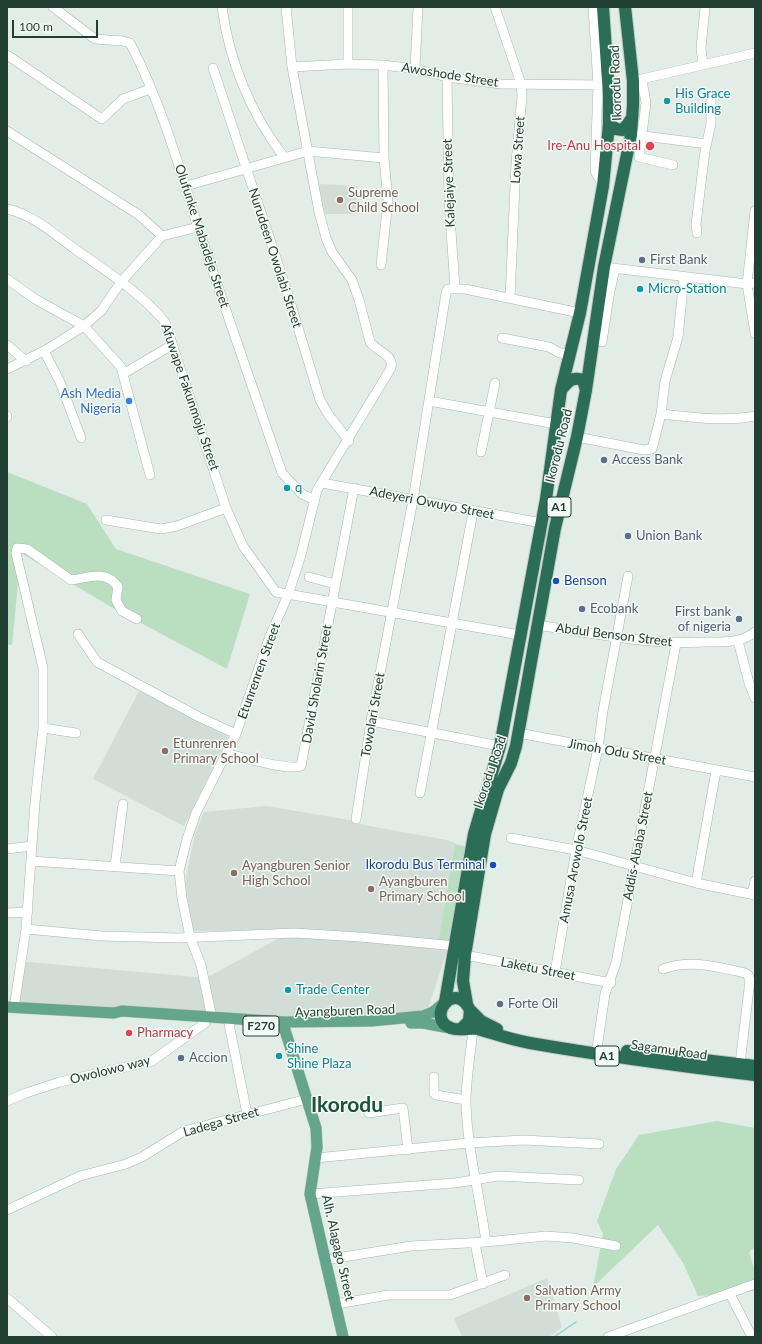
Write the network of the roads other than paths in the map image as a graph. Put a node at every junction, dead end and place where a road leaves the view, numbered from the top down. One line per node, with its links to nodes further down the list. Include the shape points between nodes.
1 (53, 7): 23 (street, Olufunke Mabadeje Street, via 95,40 130,43)
2 (222, 7): 31 (street, via 230,47 246,93 271,140)
3 (286, 7): 16 (street)
4 (348, 7): 13 (street)
5 (418, 7): 18 (street)
6 (495, 7): 21 (street, Lowa Street)
7 (593, 7): 22 (street)
8 (603, 7): 22 (highway, Ikorodu Road / A1)
9 (626, 7): 20 (highway, Ikorodu Road / A1)
10 (705, 7): 15 (street, via 701,48)
11 (755, 53): 15 (street)
12 (7, 55): 23 (street, via 102,119 122,99)
13 (348, 64): 14 (street, Awoshode Street); 16 (street, Awoshode Street)
14 (383, 65): 18 (street, Awoshode Street); 32 (street)
15 (703, 65): 20 (street)
16 (292, 67): 30 (street)
17 (213, 68): 34 (street, Nurudeen Owolabi Street)
18 (415, 69): 19 (street, Awoshode Street)
19 (447, 77): 21 (street, Awoshode Street); 48 (street, Kalejaiye Street, via 449,202)
20 (637, 81): 25 (highway, Ikorodu Road / A1); 28 (street, via 646,103)
21 (521, 84): 22 (street, Awoshode Street); 49 (street, Lowa Street)
22 (603, 85): 26 (highway, Ikorodu Road / A1); 36 (street, via 595,171)
23 (150, 89): 35 (street, Olufunke Mabadeje Street)
24 (711, 100): 29 (street, via 712,112)
25 (632, 118): 26 (highway, via 622,130); 28 (highway, Ikorodu Road / A1)
26 (609, 124): 36 (highway, Ikorodu Road / A1)
27 (7, 131): 41 (street, via 139,215)
28 (636, 135): 29 (street); 33 (street, via 640,159); 43 (highway, Ikorodu Road / A1)
29 (707, 144): 40 (street)
30 (308, 151): 31 (street); 32 (street); 72 (street, Etunrenren Street, via 326,238 332,252 352,280 370,342 393,363)
31 (284, 157): 34 (street)
32 (384, 158): 42 (street, via 388,201)
33 (673, 165)
34 (246, 169): 35 (street); 72 (street, Nurudeen Owolabi Street, via 320,400)
35 (186, 186): 39 (street, Olufunke Mabadeje Street)
36 (603, 186): 50 (highway, Ikorodu Road / A1)
37 (7, 209): 46 (street, Afuwape Fakunmoju Street, via 39,224)
38 (755, 211): 47 (street)
39 (198, 227): 41 (street); 77 (street, Olufunke Mabadeje Street, via 282,473 302,494)
40 (697, 233)
41 (162, 236): 46 (street)
42 (381, 265)
43 (610, 267): 44 (street); 54 (street); 64 (highway, Ikorodu Road / A1)
44 (684, 277): 47 (street); 67 (street, via 678,337 665,381)
45 (7, 279): 51 (street, via 35,299)
46 (121, 282): 51 (street, via 101,311); 56 (street, Afuwape Fakunmoju Street, via 157,312 165,322)
47 (751, 284): 52 (street)
48 (456, 288): 49 (street); 65 (street, Towolari Street, via 448,289 446,293)
49 (510, 298): 50 (street)
50 (580, 313): 58 (highway, Ikorodu Road / A1)
51 (84, 326): 57 (street); 61 (street, via 116,360)
52 (755, 333)
53 (502, 338): 58 (street, via 549,347 560,353)
54 (602, 342)
55 (7, 345): 59 (street)
56 (172, 345): 61 (street); 79 (street, Afuwape Fakunmoju Street)
57 (44, 351): 59 (street); 71 (street, via 60,382)
58 (569, 354): 63 (highway, Ikorodu Road / A1)
59 (26, 361): 60 (street)
60 (7, 369)
61 (123, 374): 74 (street)
62 (495, 383): 66 (street)
63 (561, 390): 64 (highway, via 574,378 583,380); 69 (highway, Ikorodu Road / A1)
64 (586, 390): 70 (highway, Ikorodu Road / A1)
65 (429, 401): 66 (street); 78 (street, Towolari Street)
66 (489, 412): 69 (street); 73 (street)
67 (661, 414): 68 (street, via 741,419); 70 (street, via 652,449 649,450)
68 (755, 416)
69 (556, 424): 82 (highway, Ikorodu Road / A1)
70 (577, 437): 91 (highway, Ikorodu Road / A1, via 555,528)
71 (81, 438)
72 (349, 441): 75 (street, Etunrenren Street)
73 (481, 452)
74 (150, 476)
75 (322, 483): 76 (street, Adeyeri Owuyo Street); 77 (street, Etunrenren Street)
76 (354, 488): 78 (street, Adeyeri Owuyo Street); 85 (street, David Sholarin Street)
77 (315, 500): 86 (street, Etunrenren Street)
78 (413, 500): 80 (street, Adeyeri Owuyo Street); 88 (street, Towolari Street)
79 (226, 508): 81 (street, via 177,526 161,529); 86 (street, Afuwape Fakunmoju Street, via 243,546 263,576 276,592)
80 (473, 512): 82 (street, Adeyeri Owuyo Street); 90 (street)
81 (106, 520)
82 (542, 523): 94 (highway, Ikorodu Road / A1)
83 (628, 576): 95 (street, Amusa Arowolo Street)
84 (309, 577): 85 (street)
85 (335, 584): 87 (street, David Sholarin Street)
86 (288, 595): 87 (street); 104 (street, Etunrenren Street, via 270,636)
87 (332, 601): 88 (street); 107 (street, David Sholarin Street, via 301,766 286,767)
88 (392, 612): 90 (street); 99 (street, Towolari Street)
89 (137, 619): 100 (street, via 122,611 116,600 118,587 105,576 71,580 27,549 17,548 24,591 43,668)
90 (451, 622): 94 (street); 101 (street)
91 (538, 625): 95 (street, Abdul Benson Street); 103 (highway, Ikorodu Road / A1)
92 (755, 632): 96 (street)
93 (78, 634): 104 (street, via 97,662)
94 (520, 634): 105 (highway, Ikorodu Road / A1)
95 (618, 638): 97 (street, Abdul Benson Street); 106 (street, Amusa Arowolo Street)
96 (738, 641): 97 (street, Abdul Benson Street); 98 (street)
97 (676, 644): 108 (street, Addis-Ababa Street)
98 (755, 698)
99 (371, 721): 101 (street); 113 (street, Towolari Street)
100 (43, 728): 102 (street); 115 (street)
101 (430, 732): 105 (street); 111 (street)
102 (76, 733)
103 (518, 733): 106 (street, Jimoh Odu Street); 130 (highway, Ikorodu Road / A1, via 511,763 498,789 490,814)
104 (236, 734): 107 (street, Etunrenren Street)
105 (500, 746): 129 (highway, Ikorodu Road / A1, via 474,834)
106 (598, 748): 108 (street, Jimoh Odu Street); 117 (street, Amusa Arowolo Street)
107 (227, 754): 121 (street, Etunrenren Street, via 196,813)
108 (655, 758): 109 (street, Jimoh Odu Street); 120 (street, Addis-Ababa Street)
109 (716, 771): 110 (street, Jimoh Odu Street); 123 (street)
110 (755, 777)
111 (420, 793)
112 (122, 804): 119 (street)
113 (356, 819)
114 (510, 838): 117 (street)
115 (32, 846): 116 (street); 118 (street)
116 (7, 848)
117 (576, 850): 120 (street); 132 (street, Amusa Arowolo Street)
118 (31, 861): 119 (street); 125 (street)
119 (115, 866): 121 (street)
120 (634, 866): 123 (street); 134 (street, Addis-Ababa Street)
121 (179, 871): 128 (street, Etunrenren Street)
122 (755, 881): 124 (street)
123 (696, 883): 124 (street)
124 (754, 894)
125 (28, 912): 126 (street); 127 (street)
126 (7, 913)
127 (26, 929): 128 (street, via 102,936); 137 (street)
128 (190, 937): 129 (street, via 294,933); 138 (street, Etunrenren Street, via 201,965)
129 (456, 946): 135 (highway, Ikorodu Road / A1)
130 (465, 955): 132 (street, Laketu Street); 136 (highway, Ikorodu Road / A1, via 463,981)
131 (663, 969): 133 (street, via 678,964 712,966 745,972)
132 (555, 972): 134 (street, Laketu Street)
133 (752, 977): 145 (street)
134 (610, 983): 143 (street, Addis-Ababa Street, via 605,994)
135 (445, 1002): 136 (highway, via 458,998); 139 (main road, F270, via 433,1012); 142 (highway, Ikorodu Road, via 440,1016 446,1026)
136 (469, 1007): 142 (highway, via 469,1020); 143 (highway, Sagamu Road / A1, via 474,1016 490,1027 505,1032)
137 (10, 1008): 138 (main road, Ayangburen Road / F270)
138 (209, 1020): 139 (main road, Ayangburen Road / F270); 140 (main road, Ayangburen Road / F270); 151 (street, Owolowo way, via 152,1061 60,1082 26,1092)
139 (408, 1021): 141 (main road, Ayangburen Road / F270, via 371,1026); 142 (main road, F270)
140 (229, 1024): 141 (main road, Ayangburen Road / F270); 153 (street)
141 (284, 1027): 149 (main road, Alh. Alagago Street)
142 (462, 1028): 144 (highway, Sagamu Road / A1, via 530,1043); 150 (street)
143 (597, 1048): 144 (highway, Sagamu Road / A1)
144 (677, 1061): 145 (highway, Sagamu Road / A1); 147 (highway, Sagamu Road / A1)
145 (740, 1064): 146 (highway, Sagamu Road / A1)
146 (755, 1066)
147 (755, 1075)
148 (434, 1077): 150 (street, via 436,1095)
149 (308, 1099): 153 (street, Ladega Street); 157 (main road, Alh. Alagago Street, via 316,1128)
150 (466, 1100): 154 (street)
151 (7, 1101)
152 (369, 1113): 156 (street, via 404,1108)
153 (247, 1114): 161 (street, Ladega Street, via 184,1131 142,1157 126,1164 80,1176)
154 (469, 1142): 155 (street, via 523,1140); 156 (street); 158 (street)
155 (599, 1144)
156 (408, 1150): 157 (street)
157 (316, 1158): 160 (main road, Alh. Alagago Street)
158 (477, 1179): 159 (street, via 498,1176); 160 (street, via 422,1186); 162 (street)
159 (579, 1180)
160 (310, 1194): 165 (main road, Alh. Alagago Street)
161 (7, 1210)
162 (486, 1242): 163 (street); 164 (street, via 546,1236)
163 (475, 1243): 165 (street, via 410,1246); 167 (street)
164 (616, 1246)
165 (325, 1260): 171 (main road, Alh. Alagago Street)
166 (505, 1275): 167 (street)
167 (483, 1284): 171 (street, via 450,1295 388,1295)
168 (755, 1284): 169 (street)
169 (730, 1294): 174 (street); 175 (street)
170 (7, 1298): 172 (street)
171 (337, 1304): 173 (main road, Alh. Alagago Street)
172 (47, 1335)
173 (343, 1337)
174 (608, 1337)
175 (752, 1337)

